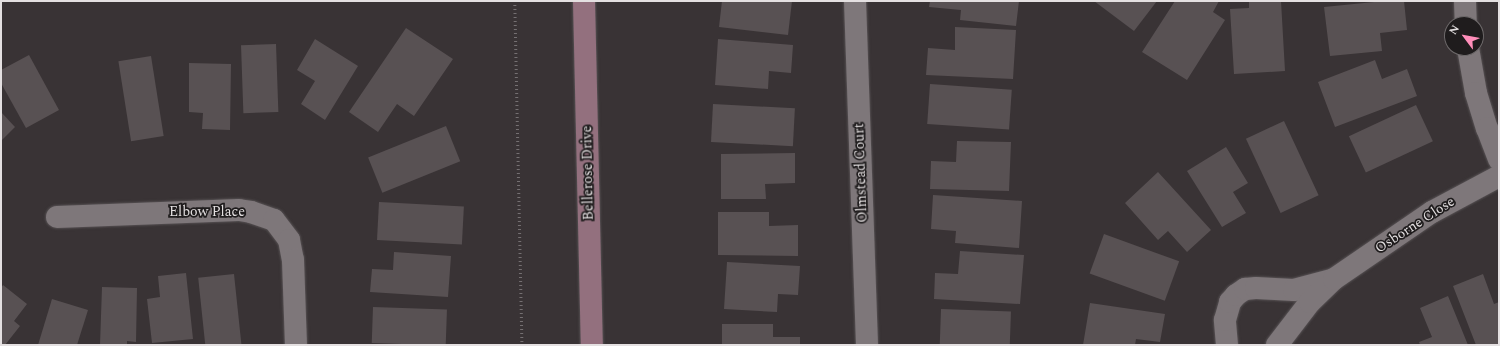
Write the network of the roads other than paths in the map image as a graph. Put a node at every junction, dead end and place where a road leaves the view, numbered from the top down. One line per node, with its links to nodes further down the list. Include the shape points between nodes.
1 (584, 1): 11 (main road, Bellerose Drive)
2 (856, 1): 12 (street, Olmstead Court)
3 (1465, 1): 4 (street)
4 (1466, 16)
5 (1469, 56): 6 (street, via 1476,93)
6 (1499, 160)
7 (1499, 176): 9 (street, Osborne Close, via 1432,212)
8 (57, 217): 10 (street, Elbow Place, via 239,210 274,220 289,240 293,260)
9 (1334, 278): 13 (street, Osborne Close, via 1294,290 1245,289 1230,302 1225,320); 14 (street, Osborne Close, via 1310,302)
10 (296, 345)
11 (592, 345)
12 (867, 345)
13 (1227, 345)
14 (1277, 345)

